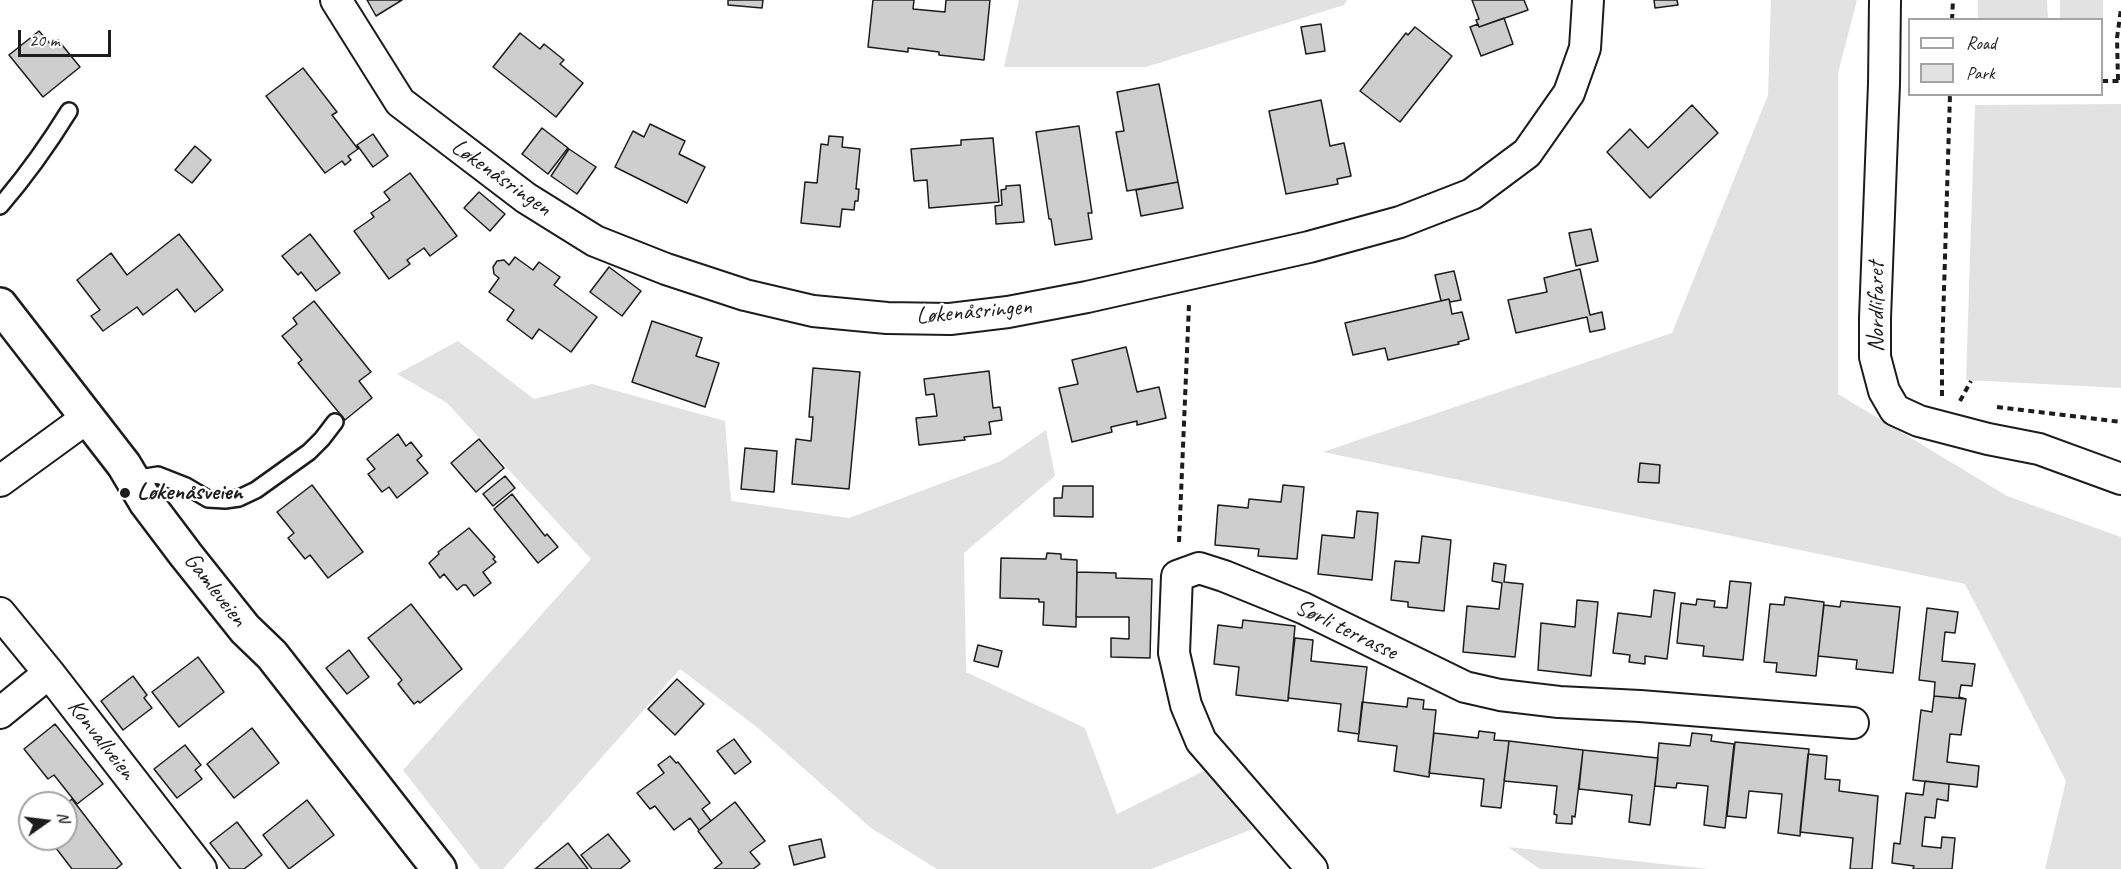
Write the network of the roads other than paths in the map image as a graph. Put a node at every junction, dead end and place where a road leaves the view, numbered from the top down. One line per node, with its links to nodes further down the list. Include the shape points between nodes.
1 (336, 0): 2 (street, Løkenåsringen, via 400,102 526,198 595,241 745,295 813,311 950,319 1088,297 1309,247 1400,222 1472,194 1527,153 1569,93 1585,48)
2 (1588, 0)
3 (1885, 0): 10 (street, Nordlifaret, via 1875,318 1875,357 1884,391 1895,410 1919,421 2040,449)
4 (69, 111): 5 (lane)
5 (0, 206)
6 (0, 304): 7 (street, Gamleveien)
7 (88, 417): 9 (street, Gamleveien); 11 (street)
8 (335, 422): 9 (lane, via 309,452 239,498 208,499 158,475)
9 (133, 478): 17 (street, Gamleveien, via 245,630 272,655)
10 (2121, 479)
11 (0, 481)
12 (0, 613): 13 (street, Konvallveien)
13 (49, 673): 14 (street); 16 (street, Konvallveien)
14 (0, 713)
15 (1853, 723): 18 (street, Sørli terrasse, via 1500,695 1465,687 1303,608 1224,576 1199,568 1177,576 1174,653 1186,705 1201,741)
16 (188, 865)
17 (439, 869)
18 (1312, 869)

